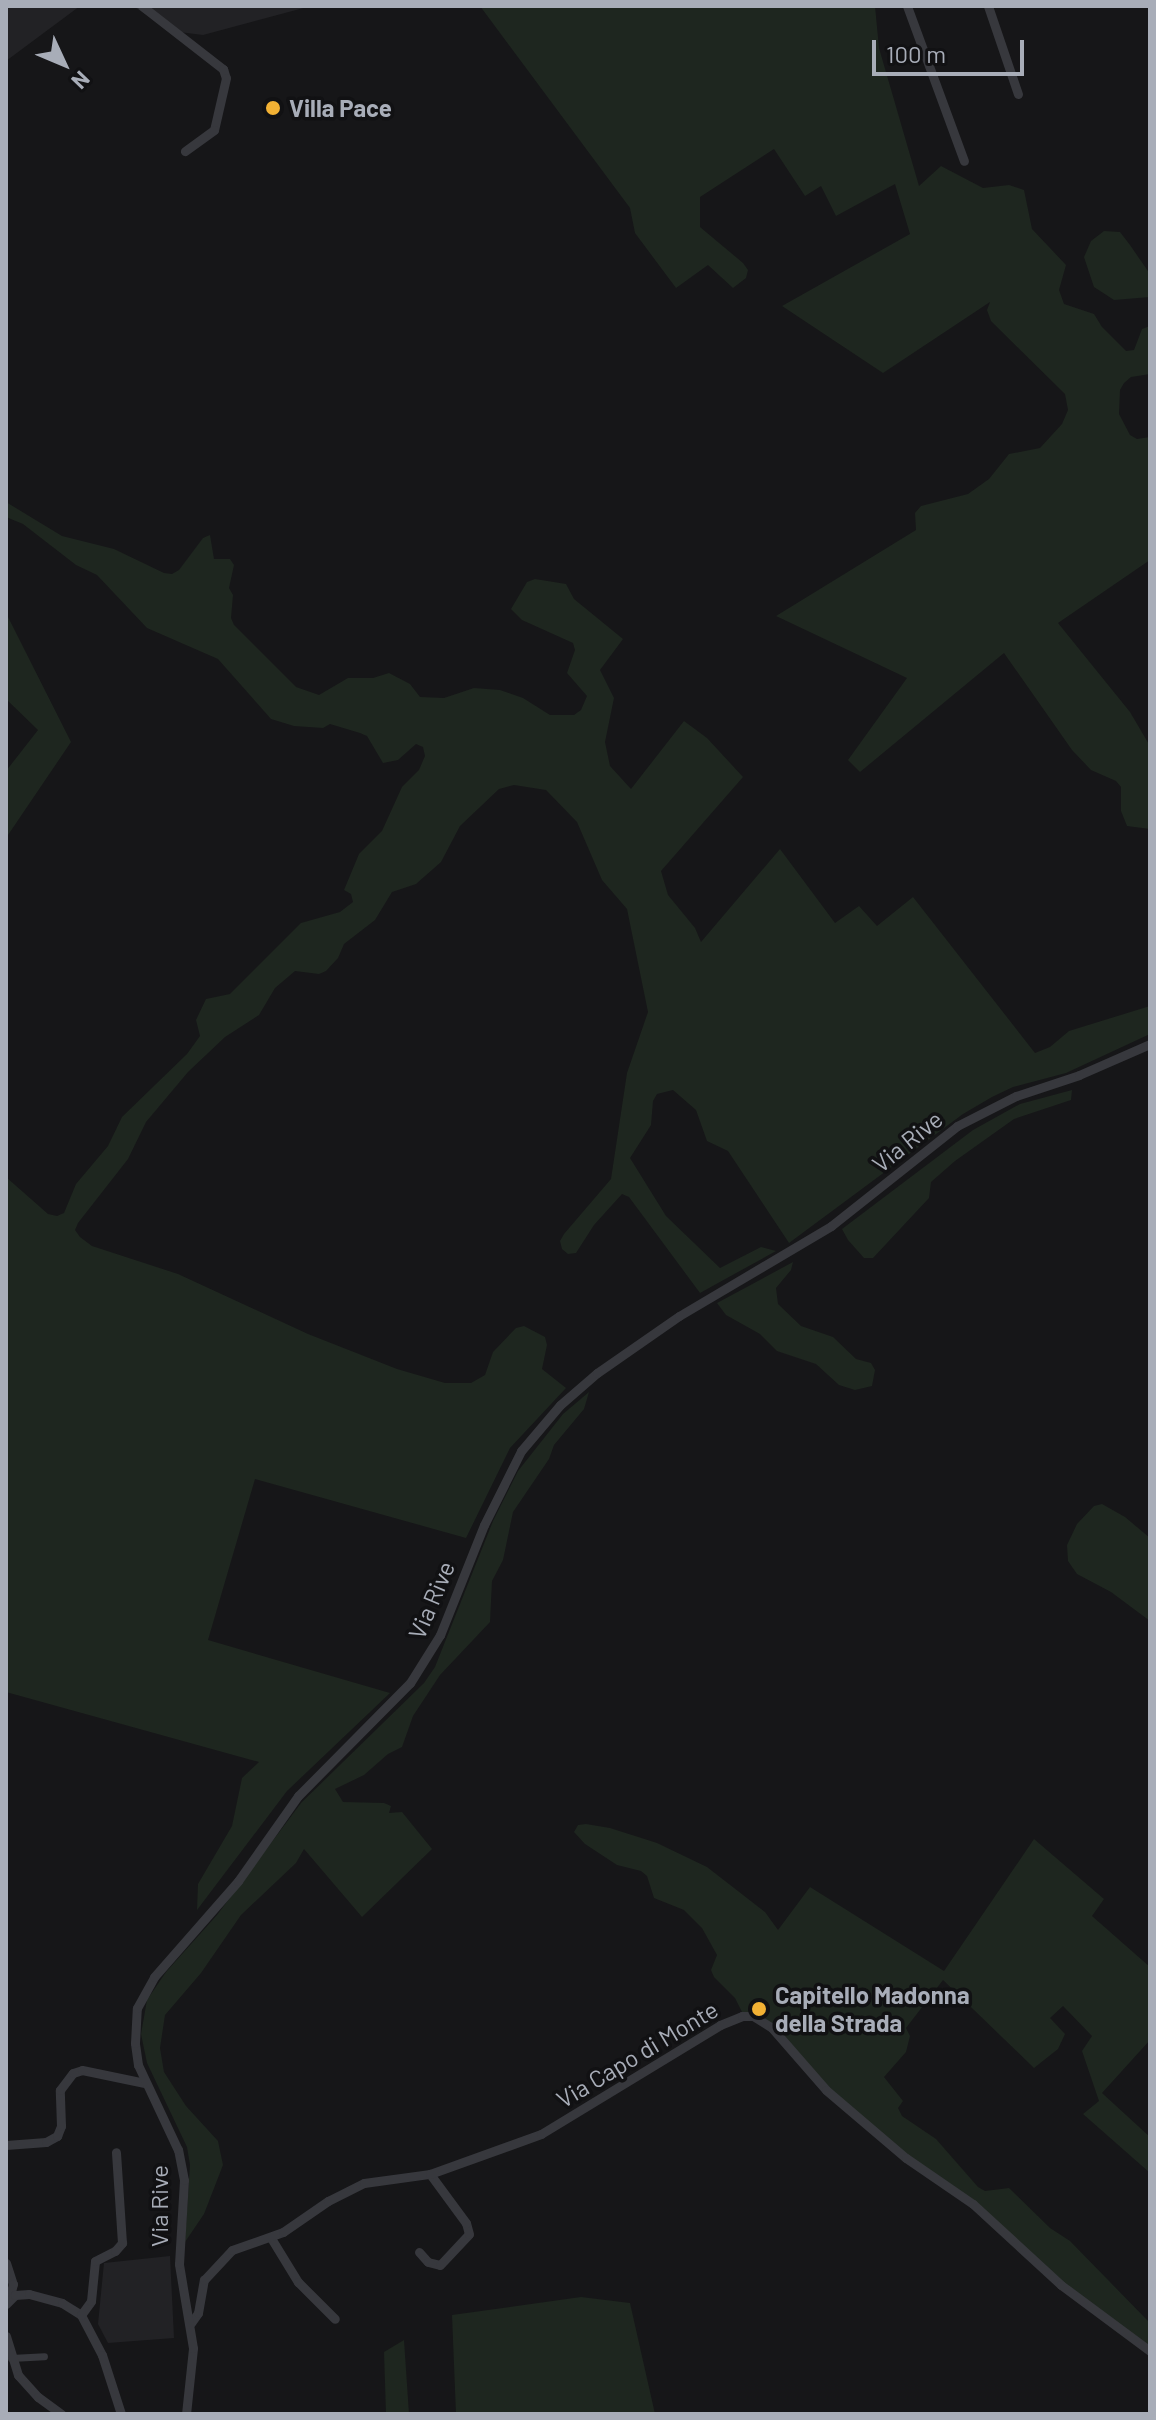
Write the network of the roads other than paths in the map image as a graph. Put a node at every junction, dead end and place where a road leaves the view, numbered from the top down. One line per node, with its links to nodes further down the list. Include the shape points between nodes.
1 (142, 6): 5 (street, via 224,73 214,130)
2 (907, 6): 6 (street)
3 (988, 6): 4 (street)
4 (1018, 94)
5 (185, 151)
6 (964, 161)
7 (1150, 1044): 8 (street, Via Rive, via 1006,1100 957,1126 831,1226 679,1316 560,1405 521,1451 440,1635 410,1683 298,1796 238,1881 145,1990 137,2008 135,2043)
8 (145, 2083): 9 (street, via 82,2070 73,2073 60,2090 57,2136); 18 (street, Via Rive, via 169,2129 184,2180 179,2264)
9 (6, 2145)
10 (116, 2152): 16 (street, via 122,2243 95,2261 91,2301)
11 (430, 2174): 12 (street, Via Capo di Monte, via 364,2183); 13 (street, via 469,2234 440,2265); 20 (street, Via Capo di Monte, via 541,2134 730,2019 753,2016 772,2028 826,2090 906,2158 973,2204 1061,2285)
12 (271, 2238): 17 (street, via 298,2282); 18 (street, Via Capo di Monte, via 232,2250 214,2265)
13 (419, 2252)
14 (6, 2263): 15 (street)
15 (10, 2298): 16 (street, via 29,2294 62,2303)
16 (81, 2315): 24 (street, via 102,2355)
17 (335, 2319)
18 (191, 2323): 25 (street, Via Rive, via 193,2374)
19 (6, 2336): 22 (street)
20 (1150, 2351)
21 (44, 2356): 22 (street)
22 (11, 2358): 23 (street, via 27,2388)
23 (61, 2414)
24 (121, 2414)
25 (186, 2414)

